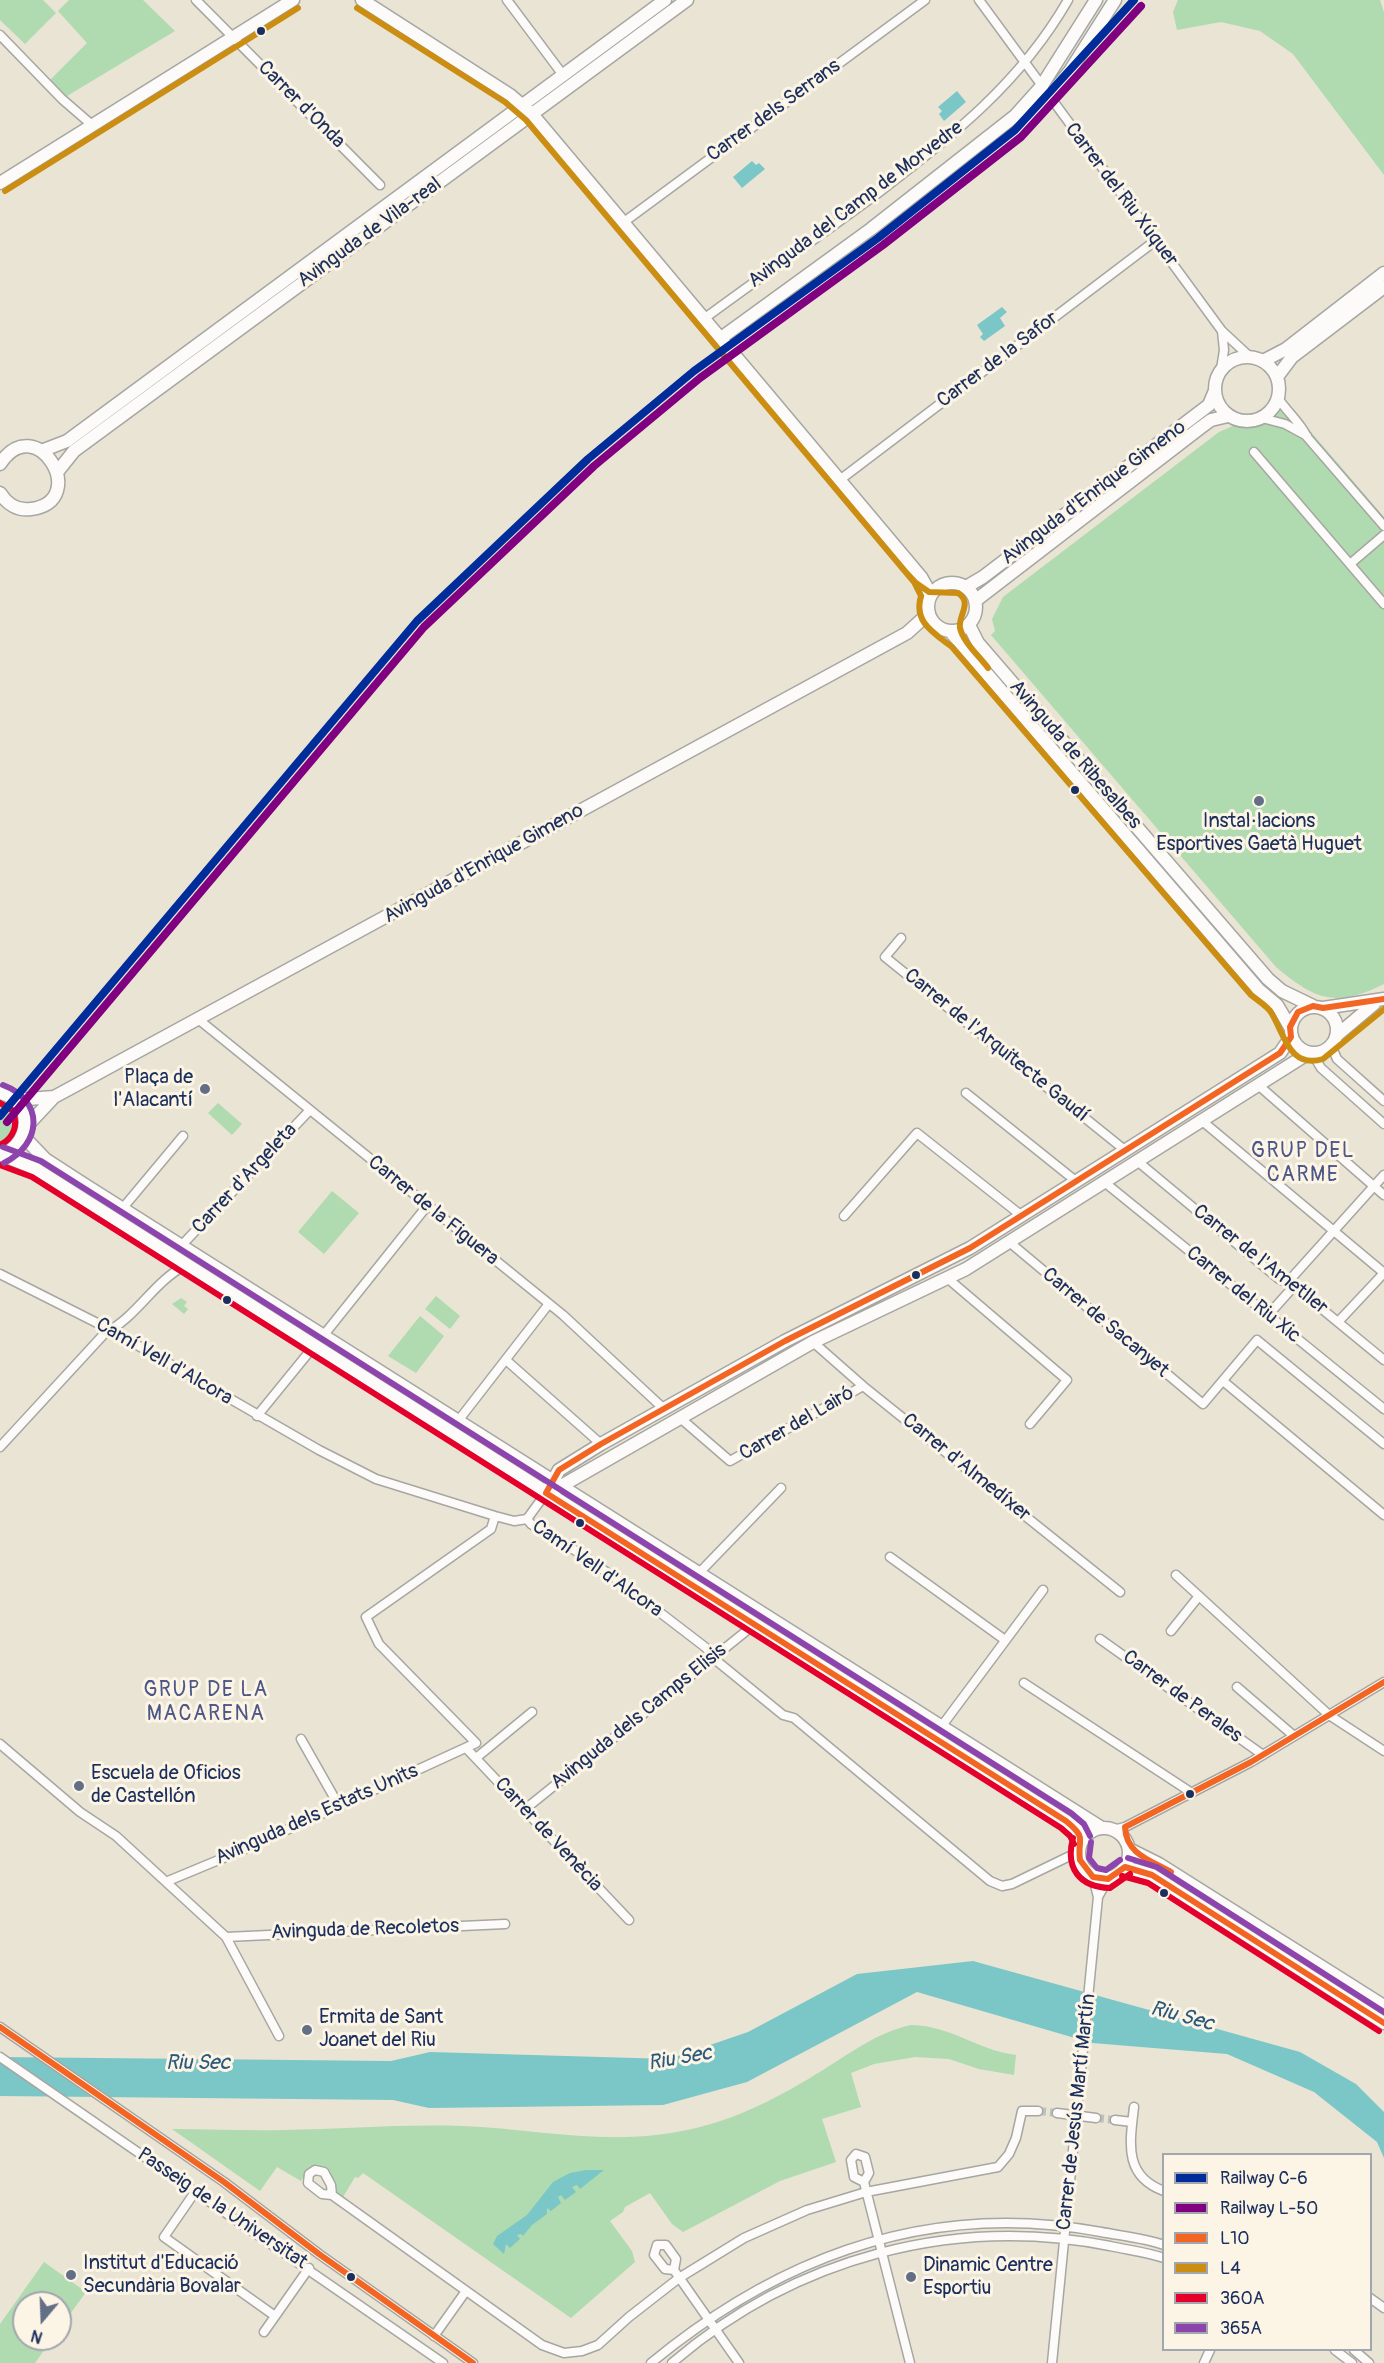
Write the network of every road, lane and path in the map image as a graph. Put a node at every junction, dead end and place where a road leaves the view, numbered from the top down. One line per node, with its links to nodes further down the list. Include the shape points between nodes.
1 (196, 0): 13 (street, Carrer d'Onda)
2 (293, 0): 13 (main road)
3 (362, 0): 18 (main road)
4 (507, 0): 15 (street)
5 (665, 0): 15 (main road, Avinguda de Vila-real)
6 (687, 0): 19 (main road, Avinguda de Vila-real)
7 (925, 0): 23 (street, Carrer dels Serrans)
8 (979, 0): 14 (street, Carrer del Riu Xúquer)
9 (1068, 0): 14 (street, Avinguda del Camp de Morvedre)
10 (1096, 0): 16 (main road, Avinguda del Camp de Morvedre)
11 (1115, 0): 17 (main road, Avinguda del Camp de Morvedre)
12 (0, 35): 20 (street)
13 (234, 37): 20 (main road); 22 (street, Carrer d'Onda)
14 (1024, 64): 16 (street, Carrer del Riu Xúquer); 27 (street, Avinguda del Camp de Morvedre, via 999,94 934,150)
15 (563, 75): 18 (main road, Avinguda de Vila-real)
16 (1041, 87): 17 (street, Carrer del Riu Xúquer); 29 (main road, Avinguda del Camp de Morvedre, via 1015,116 943,174)
17 (1049, 98): 24 (street, Carrer del Riu Xúquer); 30 (main road, Avinguda del Camp de Morvedre, via 1018,134 951,188)
18 (523, 105): 19 (main road); 40 (main road, Avinguda de Vila-real, via 66,441)
19 (532, 114): 23 (main road); 43 (main road, Avinguda de Vila-real, via 74,451)
20 (92, 126): 21 (main road)
21 (0, 183)
22 (380, 185)
23 (624, 222): 27 (main road)
24 (1155, 241): 28 (street, Carrer del Riu Xúquer); 44 (street, Carrer de la Safor)
25 (1384, 273): 32 (main road, via 1286,349)
26 (1384, 287): 34 (main road, via 1292,357)
27 (705, 318): 29 (main road)
28 (1222, 331): 31 (street, Carrer del Riu Xúquer); 33 (street)
29 (722, 338): 30 (main road)
30 (730, 348): 44 (main road)
31 (1250, 357): 32 (main road); 33 (main road, via 1234,359)
32 (1263, 361): 34 (main road)
33 (1221, 369): 35 (main road)
34 (1277, 377): 36 (main road)
35 (1214, 393): 37 (main road, via 1218,406); 50 (main road, Avinguda d'Enrique Gimeno, via 1209,405)
36 (1278, 398): 38 (main road); 39 (street)
37 (1228, 416): 38 (main road, via 1245,422); 52 (main road, Avinguda d'Enrique Gimeno, via 1211,420 1200,428)
38 (1262, 418): 39 (street, via 1285,424)
39 (1307, 437): 47 (street)
40 (41, 450): 42 (main road, Avinguda de Vila-real, via 14,450); 43 (main road)
41 (1254, 452): 49 (street)
42 (0, 464)
43 (58, 471): 46 (main road, via 58,486 49,501 31,509)
44 (841, 479): 51 (main road)
45 (0, 493): 46 (main road)
46 (6, 508)
47 (1384, 526)
48 (1384, 535): 49 (street)
49 (1350, 564): 53 (street)
50 (966, 587): 51 (main road, via 953,583); 52 (main road)
51 (936, 590): 54 (main road)
52 (975, 601): 55 (main road, via 975,614)
53 (1384, 604)
54 (928, 613): 56 (main road); 57 (main road, Avinguda d'Enrique Gimeno)
55 (969, 625): 58 (main road); 61 (main road, Avinguda de Ribesalbes, via 978,643 1268,979 1282,991)
56 (936, 626): 57 (main road, Avinguda d'Enrique Gimeno); 58 (main road)
57 (913, 629): 62 (main road, Avinguda d'Enrique Gimeno)
58 (950, 631): 63 (main road, Avinguda de Ribesalbes, via 1258,989 1277,1005)
59 (901, 938): 78 (street, Carrer de l'Arquitecte Gaudí, via 885,957)
60 (1380, 1001): 61 (main road); 64 (main road)
61 (1318, 1007): 63 (main road, via 1298,1012); 64 (main road, via 1332,1015 1336,1025)
62 (198, 1019): 69 (main road, Avinguda d'Enrique Gimeno); 73 (street, Carrer de la Figuera)
63 (1291, 1032): 65 (main road, via 1298,1047); 72 (main road, via 1280,1053)
64 (1334, 1040): 65 (main road, via 1323,1051); 71 (street, via 1337,1059)
65 (1311, 1053): 66 (main road); 75 (street, via 1321,1068)
66 (1257, 1084): 74 (main road); 84 (street)
67 (0, 1093): 70 (main road)
68 (966, 1093): 83 (street)
69 (54, 1097): 70 (main road, Avinguda d'Enrique Gimeno); 76 (main road, Avinguda d'Enrique Gimeno)
70 (15, 1100): 76 (main road, via 24,1112)
71 (1384, 1101)
72 (1195, 1107): 74 (main road); 78 (main road)
73 (309, 1111): 87 (street, Carrer de la Figuera); 94 (street, Carrer d'Argeleta)
74 (1201, 1120): 80 (main road); 92 (street)
75 (1384, 1124)
76 (25, 1132): 79 (main road, Avinguda d'Enrique Gimeno, via 15,1148); 88 (main road, via 45,1159)
77 (183, 1136): 88 (street)
78 (1126, 1152): 80 (main road); 83 (main road)
79 (1, 1155): 96 (main road, via 28,1164)
80 (1136, 1160): 82 (main road); 104 (street, Carrer de l'Ametller)
81 (1384, 1175): 84 (street)
82 (1103, 1181): 85 (main road); 117 (street, Carrer del Riu Xic)
83 (1077, 1182): 85 (main road); 90 (main road)
84 (1374, 1186): 86 (street); 92 (street)
85 (1086, 1191): 91 (main road)
86 (1384, 1195)
87 (427, 1206): 105 (street, Carrer de la Figuera); 109 (street)
88 (122, 1209): 94 (main road)
89 (844, 1216): 90 (street, via 917,1132)
90 (1022, 1216): 91 (main road); 95 (main road)
91 (1032, 1225): 93 (main road)
92 (1333, 1232): 101 (street); 104 (street)
93 (1008, 1241): 99 (main road); 114 (street, Carrer de Sacanyet, via 1203,1404)
94 (181, 1246): 109 (main road)
95 (958, 1254): 98 (main road); 99 (main road)
96 (172, 1256): 97 (main road); 100 (street)
97 (186, 1265): 100 (street); 111 (main road)
98 (937, 1265): 103 (main road); 116 (main road, via 784,1341)
99 (966, 1269): 103 (main road)
100 (170, 1273): 108 (street)
101 (1384, 1273): 107 (street)
102 (0, 1274): 108 (street, Camí Vell d'Alcora)
103 (946, 1278): 110 (main road); 121 (street, via 1067,1380)
104 (1290, 1285): 106 (street); 107 (street, Carrer de l'Ametller)
105 (548, 1305): 112 (street); 116 (street, Carrer de la Figuera)
106 (1270, 1313)
107 (1338, 1322): 113 (street, Carrer de l'Ametller)
108 (111, 1330): 118 (street, Camí Vell d'Alcora); 124 (street)
109 (323, 1336): 120 (main road)
110 (813, 1341): 115 (street, Carrer d'Almedíxer); 119 (main road)
111 (314, 1346): 118 (street); 127 (main road)
112 (506, 1360): 120 (street); 122 (street)
113 (1384, 1360)
114 (1223, 1381): 123 (street, via 1257,1340); 128 (street)
115 (863, 1386): 119 (street, Carrer del Lairó, via 730,1461); 135 (street, Carrer d'Almedíxer)
116 (664, 1409): 119 (main road); 122 (main road)
117 (1384, 1410)
118 (257, 1416): 129 (street, Camí Vell d'Alcora, via 376,1479)
119 (679, 1417): 125 (main road)
120 (458, 1421): 125 (main road)
121 (1030, 1424)
122 (601, 1444): 125 (main road, via 559,1470)
123 (1384, 1444)
124 (0, 1447)
125 (557, 1484): 127 (main road); 132 (main road)
126 (781, 1488): 132 (street)
127 (546, 1493): 130 (street); 137 (main road)
128 (1384, 1515)
129 (495, 1516): 130 (street, Camí Vell d'Alcora, via 514,1521); 151 (street, via 491,1528 366,1617 379,1644 476,1743)
130 (527, 1519): 141 (street, Camí Vell d'Alcora, via 615,1578)
131 (890, 1557): 140 (street)
132 (699, 1573): 147 (main road)
133 (1176, 1575): 136 (street)
134 (1043, 1590): 140 (street)
135 (1120, 1593)
136 (1199, 1596): 138 (street); 146 (street)
137 (755, 1624): 141 (street, Avinguda dels Camps Elisis); 159 (main road, via 1066,1821 1077,1830)
138 (1171, 1630)
139 (1100, 1639): 153 (street, Carrer de Perales)
140 (1005, 1640): 147 (street)
141 (714, 1657): 157 (street, Avinguda dels Camps Elisis); 159 (street, Camí Vell d'Alcora, via 783,1715 794,1718 990,1881 1002,1886 1012,1884)
142 (1384, 1682): 146 (street)
143 (1024, 1683): 155 (street)
144 (1237, 1687): 148 (street)
145 (532, 1712): 154 (street)
146 (1329, 1714): 148 (street); 152 (street)
147 (941, 1727): 158 (main road)
148 (1294, 1736): 153 (street)
149 (301, 1739): 156 (street)
150 (0, 1744): 163 (street)
151 (467, 1749): 154 (street, Carrer de Venècia); 156 (street, Avinguda dels Estats Units)
152 (1384, 1751)
153 (1263, 1755): 155 (street)
154 (476, 1758): 157 (street, Carrer de Venècia)
155 (1192, 1792): 158 (street)
156 (339, 1806): 163 (street, Avinguda dels Estats Units)
157 (524, 1810): 165 (street, Carrer de Venècia)
158 (1118, 1834): 159 (main road, via 1090,1832); 160 (main road); 168 (main road)
159 (1080, 1846): 161 (main road, via 1080,1862)
160 (1125, 1867): 162 (main road); 169 (main road, via 1152,1875)
161 (1093, 1877): 162 (main road); 164 (street, Carrer de Jesús Martí Martín)
162 (1108, 1879): 164 (street, Carrer de Jesús Martí Martín)
163 (168, 1881): 167 (street)
164 (1098, 1897): 176 (street, Carrer de Jesús Martí Martín)
165 (629, 1920)
166 (505, 1924): 167 (street, Avinguda de Recoletos)
167 (226, 1937): 171 (street)
168 (1384, 2006)
169 (1384, 2023)
170 (0, 2026): 200 (street, Passeig de la Universitat)
171 (279, 2036)
172 (0, 2057): 182 (street, Passeig de la Universitat)
173 (1134, 2107): 179 (street)
174 (1038, 2111): 183 (street, via 1022,2111 1016,2138 998,2167)
175 (1057, 2113): 176 (street)
176 (1076, 2116): 177 (street); 185 (street, Carrer de Jesús Martí Martín)
177 (1096, 2118)
178 (1115, 2120): 179 (street)
179 (1132, 2122): 181 (street, via 1131,2158 1141,2178)
180 (864, 2182): 183 (street)
181 (1162, 2191)
182 (195, 2192): 191 (street, Passeig de la Universitat); 196 (street, via 164,2237)
183 (866, 2192): 187 (street); 192 (street, via 807,2210)
184 (332, 2195): 193 (street)
185 (1065, 2225): 186 (street, Carrer de Jesús Martí Martín); 187 (street, via 1001,2223); 188 (street)
186 (1064, 2237): 189 (street, via 964,2238); 190 (street); 209 (street, Carrer de Jesús Martí Martín)
187 (878, 2239): 189 (street); 197 (street, via 774,2279)
188 (1162, 2244)
189 (882, 2251): 198 (street, via 830,2267 778,2290); 208 (street)
190 (1162, 2258)
191 (309, 2268): 196 (street); 203 (street, Passeig de la Universitat)
192 (677, 2274): 193 (street, via 598,2345 582,2352 564,2353 542,2345); 197 (street)
193 (466, 2291): 200 (street)
194 (1372, 2299): 195 (street)
195 (1384, 2308)
196 (275, 2316): 199 (street)
197 (709, 2320): 198 (street); 205 (street)
198 (715, 2329): 206 (street); 207 (street)
199 (264, 2332)
200 (434, 2336): 204 (street, Passeig de la Universitat)
201 (1337, 2351): 210 (street)
202 (1356, 2351): 211 (street)
203 (443, 2363)
204 (473, 2363)
205 (651, 2363)
206 (672, 2363)
207 (739, 2363)
208 (910, 2363)
209 (1052, 2363)
210 (1352, 2363)
211 (1369, 2363)

